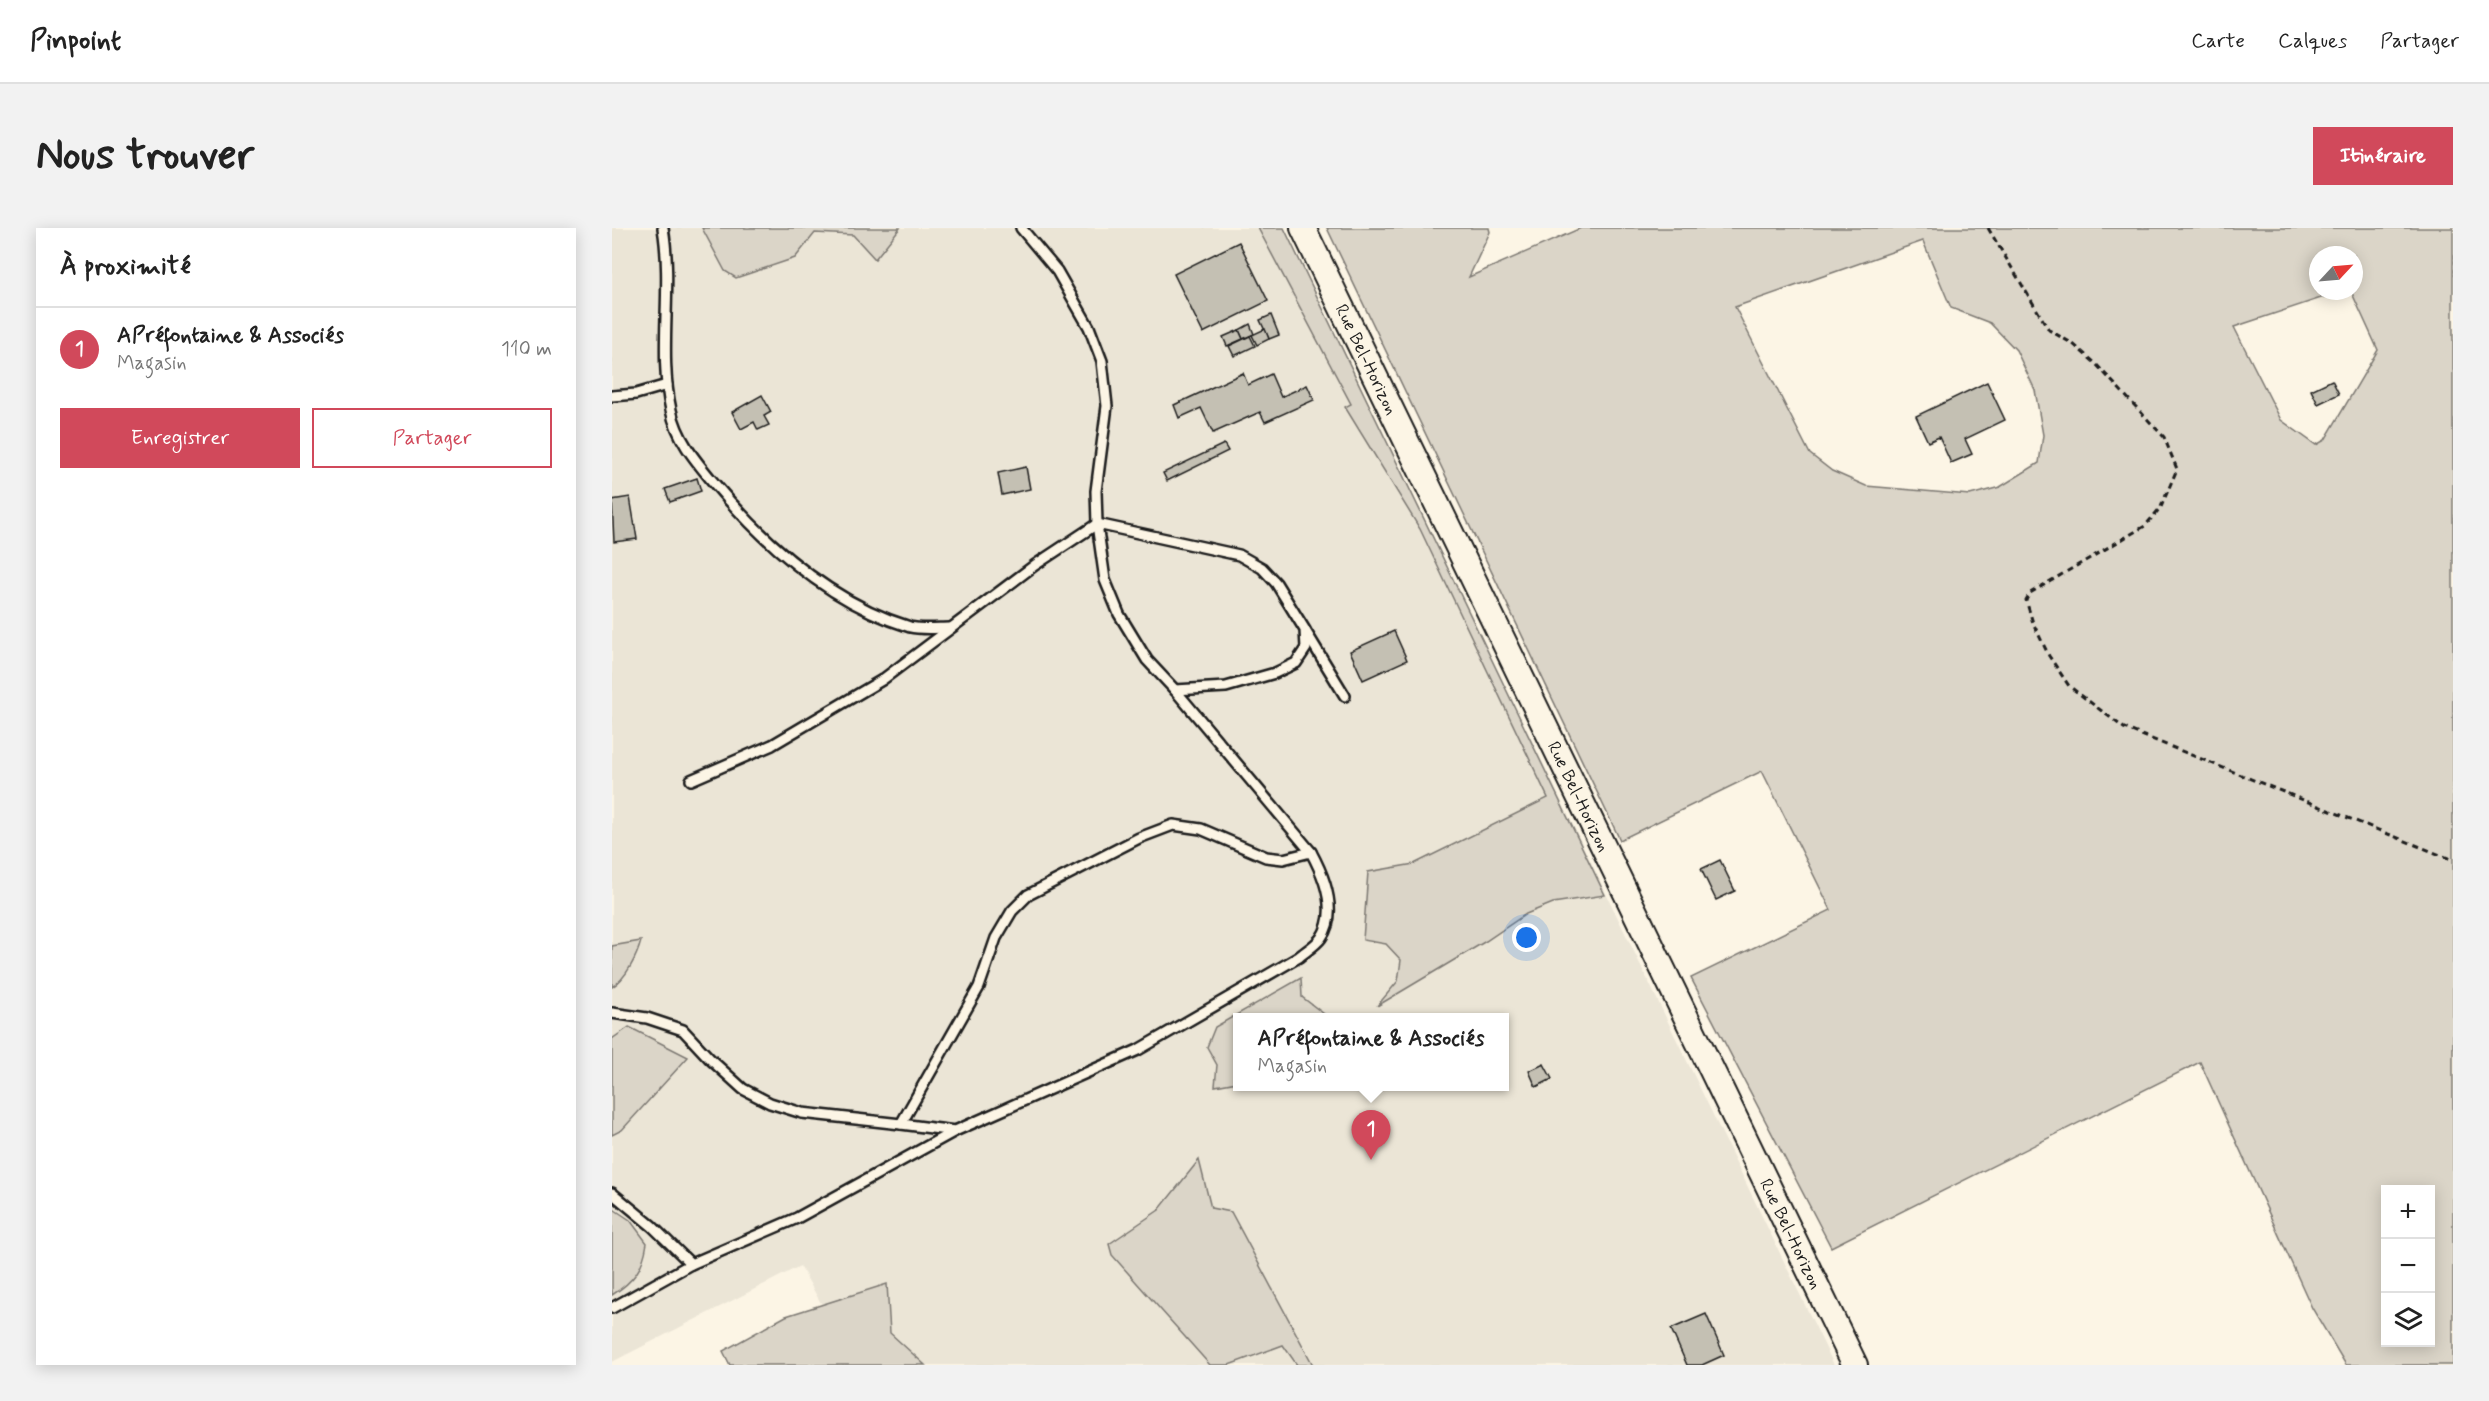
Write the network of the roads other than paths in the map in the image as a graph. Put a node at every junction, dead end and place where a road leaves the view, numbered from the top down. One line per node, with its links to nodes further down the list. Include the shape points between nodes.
1 (663, 228): 4 (lane, via 668,257)
2 (1021, 228): 6 (lane, via 1057,271 1089,327 1102,361 1107,406 1096,491)
3 (1303, 228): 19 (street, Rue Bel-Horizon)
4 (667, 385): 5 (lane); 7 (lane, via 678,432 689,453 737,510 789,559 818,582 867,610 912,628)
5 (612, 396)
6 (1097, 524): 7 (lane); 8 (lane, via 1239,555 1262,568 1276,583); 9 (lane, via 1106,580 1119,614 1147,660)
7 (951, 628): 11 (lane, via 882,680 772,745)
8 (1305, 630): 9 (lane, via 1306,648 1296,663 1275,673 1226,687); 10 (lane)
9 (1175, 690): 12 (lane)
10 (1346, 696)
11 (691, 780)
12 (1311, 852): 14 (lane, via 1283,859 1266,857 1201,829 1173,825 1139,838 1028,895 1012,911 996,938 979,987); 15 (lane, via 1324,877 1330,912 1321,938 1299,957 1138,1050)
13 (612, 1013): 14 (lane, via 647,1018 683,1030 743,1089 770,1102 802,1113)
14 (901, 1124): 15 (lane)
15 (956, 1131): 17 (lane, via 797,1218)
16 (612, 1193): 17 (lane)
17 (691, 1264): 18 (lane)
18 (612, 1308)
19 (1855, 1365)

